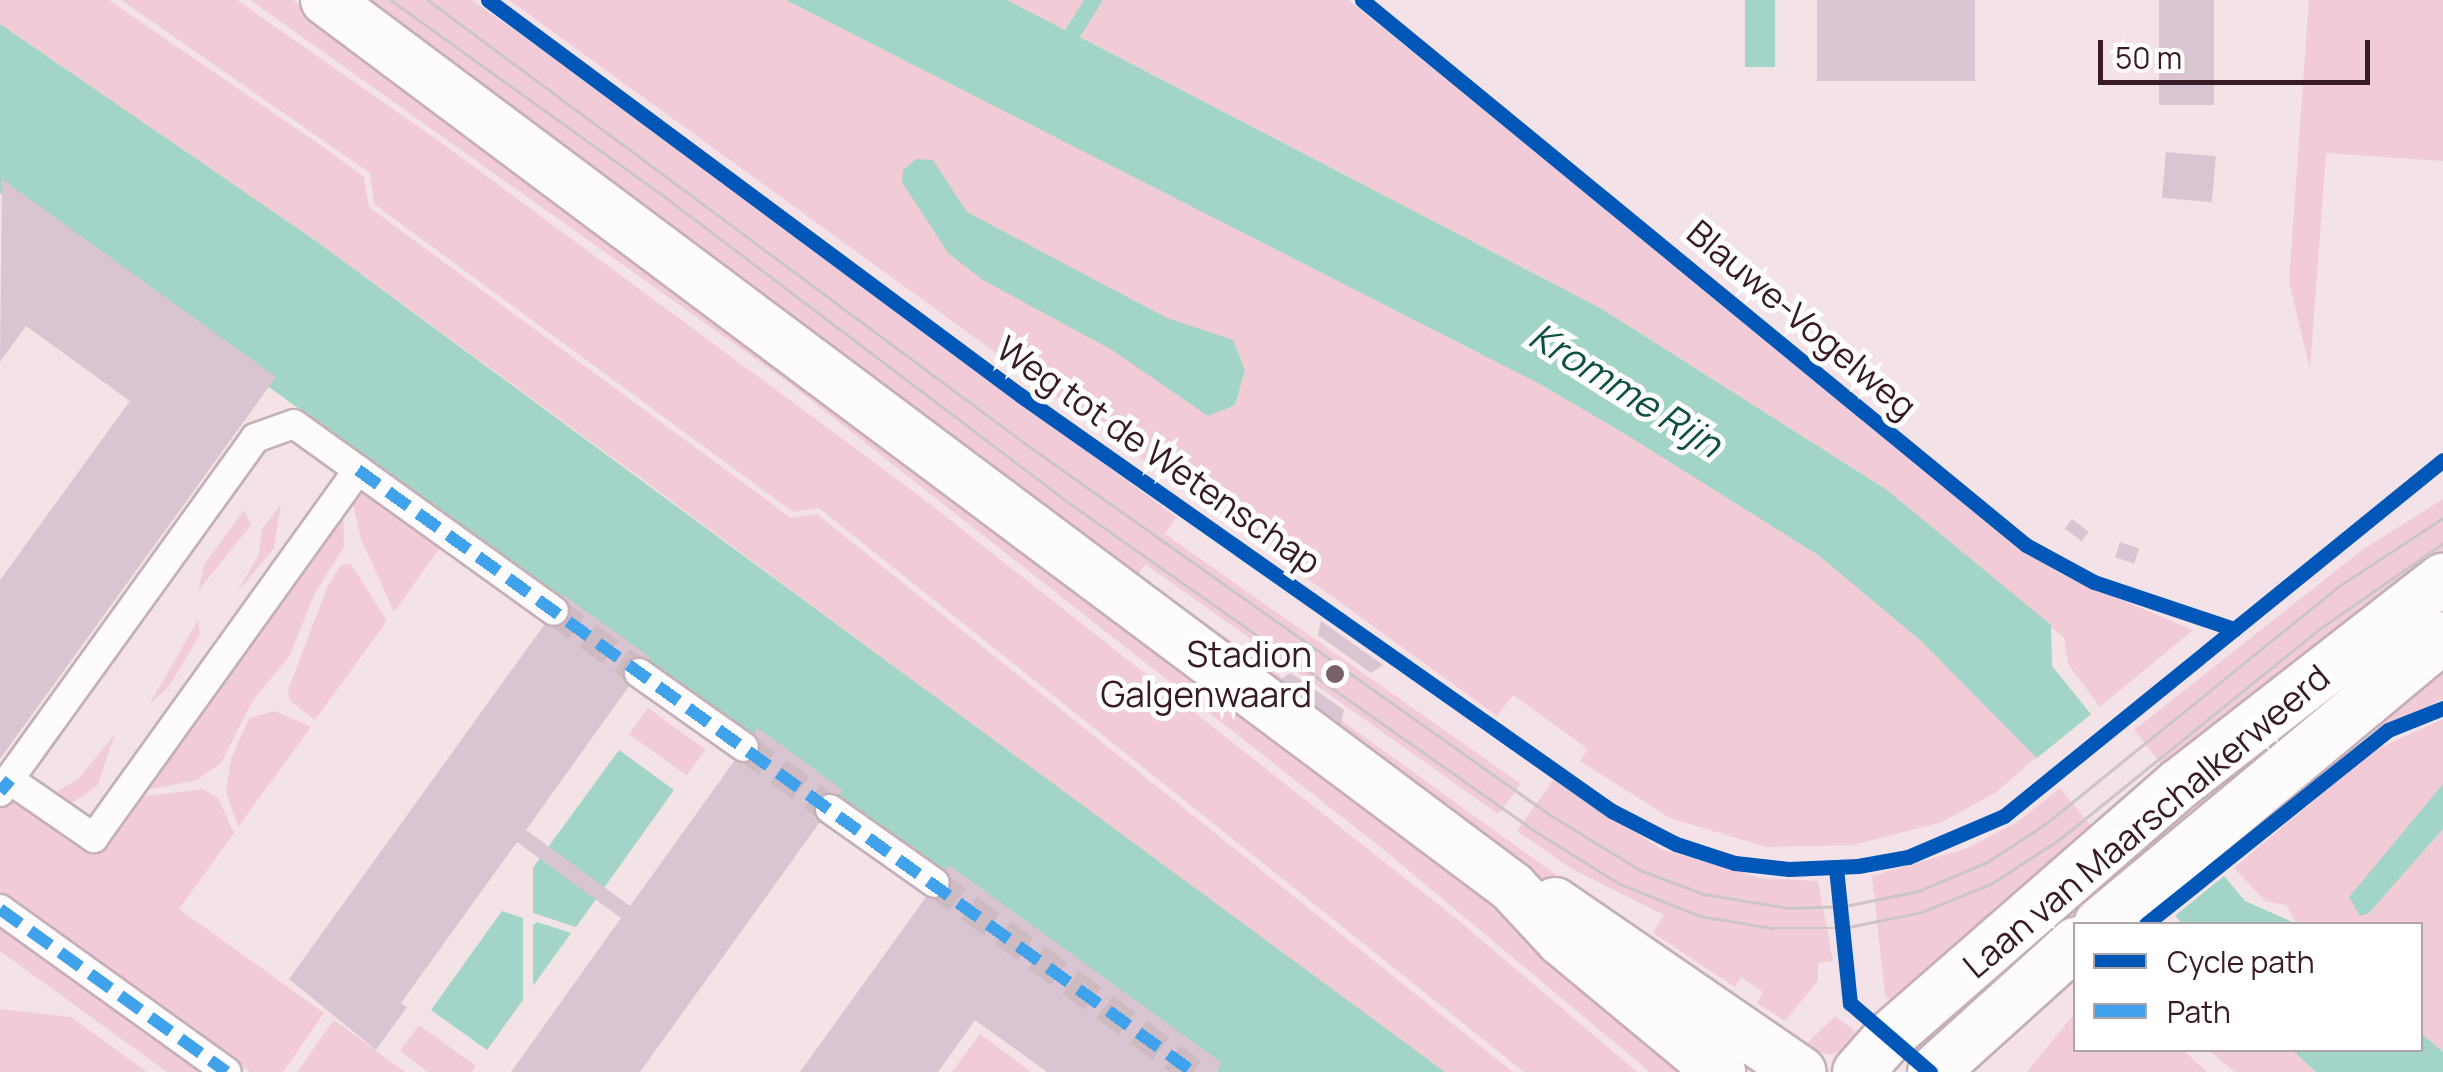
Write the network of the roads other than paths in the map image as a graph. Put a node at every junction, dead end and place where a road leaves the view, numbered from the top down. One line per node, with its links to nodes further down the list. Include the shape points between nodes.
1 (326, 0): 11 (main road)
2 (358, 470): 4 (street); 8 (street, via 294,424 255,438); 8 (street, via 94,838)
3 (2443, 579): 18 (main road, Laan van Maarschalkerweerd, via 2178,786)
4 (554, 611)
5 (2443, 637): 13 (main road, Laan van Maarschalkerweerd)
6 (640, 673): 7 (street)
7 (744, 748)
8 (5, 786)
9 (830, 809): 10 (street)
10 (935, 884)
11 (1512, 886): 16 (main road, via 1561,940); 17 (main road, via 1574,910)
12 (0, 909): 15 (street)
13 (2102, 922)
14 (2073, 946): 19 (main road, Laan van Maarschalkerweerd)
15 (227, 1072)
16 (1720, 1072)
17 (1801, 1072)
18 (1858, 1072)
19 (1933, 1072)

